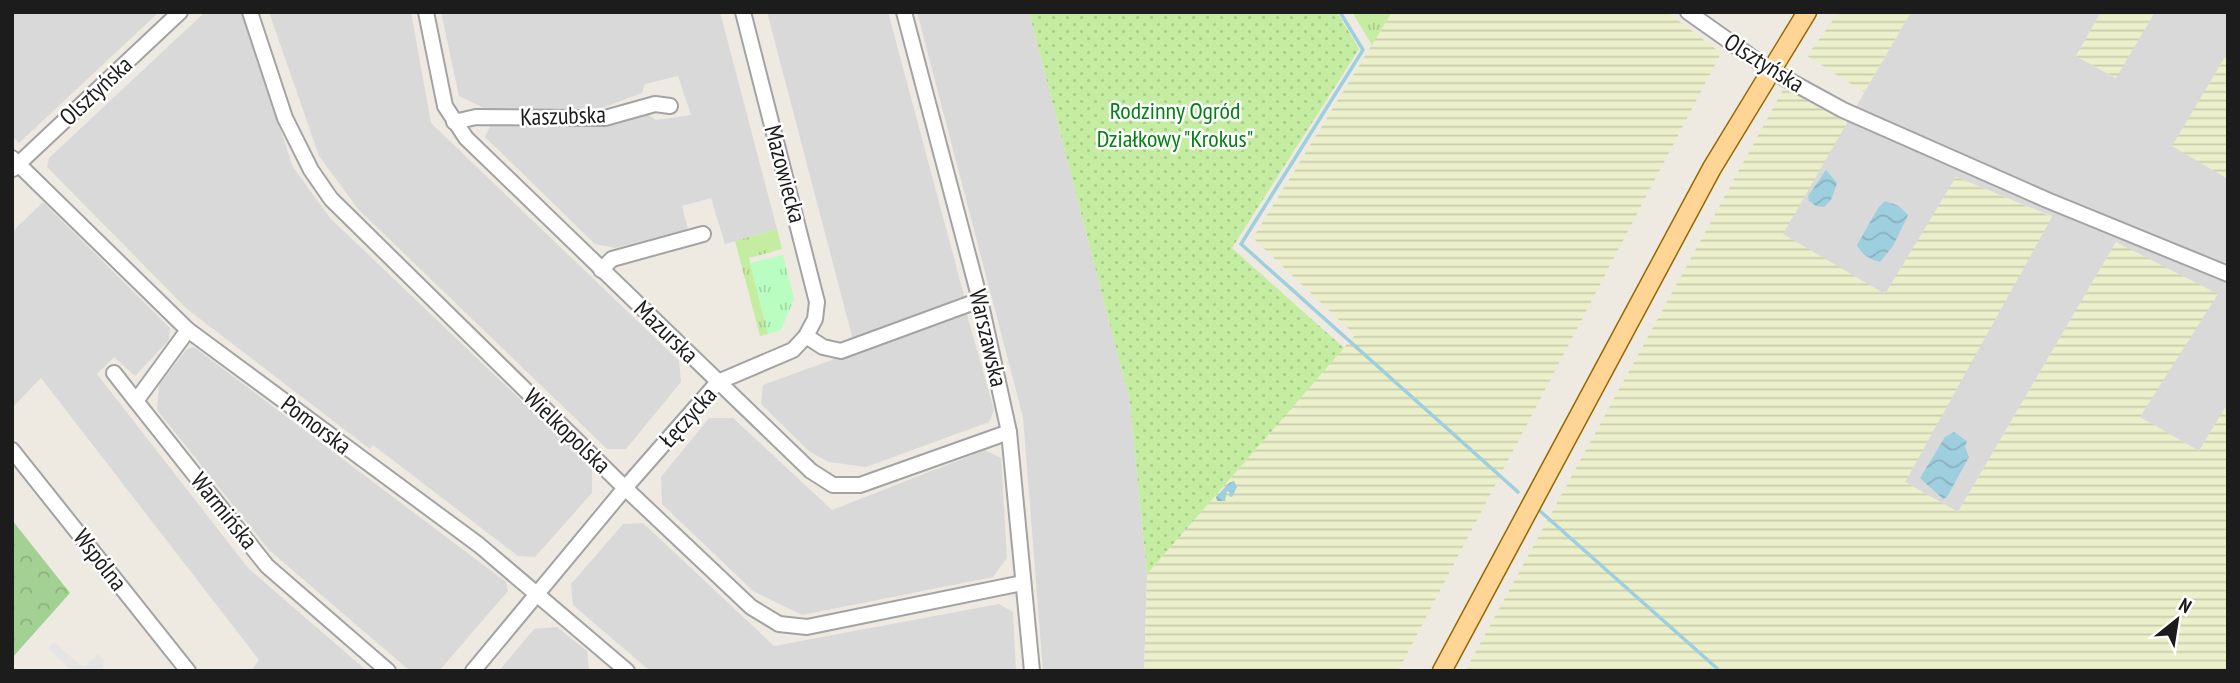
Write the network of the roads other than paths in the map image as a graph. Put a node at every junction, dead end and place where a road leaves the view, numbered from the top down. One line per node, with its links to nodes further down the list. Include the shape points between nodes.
1 (180, 12): 11 (street, Olsztyńska)
2 (250, 12): 23 (street, Wielkopolska, via 285,118 331,199)
3 (426, 12): 10 (street, Mazurska, via 445,106)
4 (743, 12): 17 (street, Mazowiecka, via 817,302)
5 (904, 12): 15 (street, Warszawska)
6 (1688, 12): 8 (street, Olsztyńska)
7 (1807, 12): 8 (main road)
8 (1770, 70): 14 (street, Olsztyńska, via 1843,110); 32 (main road, via 1712,167)
9 (670, 106): 10 (street, Kaszubska, via 655,104 605,118 476,117)
10 (454, 122): 13 (street, Mazurska)
11 (15, 164): 16 (street, Pomorska)
12 (703, 234): 13 (street, via 612,259)
13 (601, 270): 19 (street, Mazurska)
14 (2228, 274)
15 (980, 300): 17 (street, via 841,351); 21 (street, Warszawska)
16 (188, 330): 20 (street); 25 (street, Pomorska, via 479,545)
17 (806, 336): 19 (street, Łęczycka, via 793,350)
18 (114, 373): 20 (street, Warmińska)
19 (718, 382): 21 (street, Mazurska, via 811,471 833,485 860,485); 23 (street, Łęczycka)
20 (136, 401): 28 (street, Warmińska, via 267,566)
21 (1009, 432): 24 (street, Warszawska)
22 (12, 450): 27 (street, Wspólna)
23 (625, 488): 24 (street, Wielkopolska, via 751,607 779,624 807,627); 25 (street, Łęczycka)
24 (1022, 583): 31 (street, Warszawska)
25 (538, 595): 26 (street, Pomorska); 29 (street, Łęczycka)
26 (610, 665): 30 (street, Pomorska)
27 (188, 671)
28 (388, 671)
29 (472, 671)
30 (627, 671)
31 (1032, 671)
32 (1442, 671)

